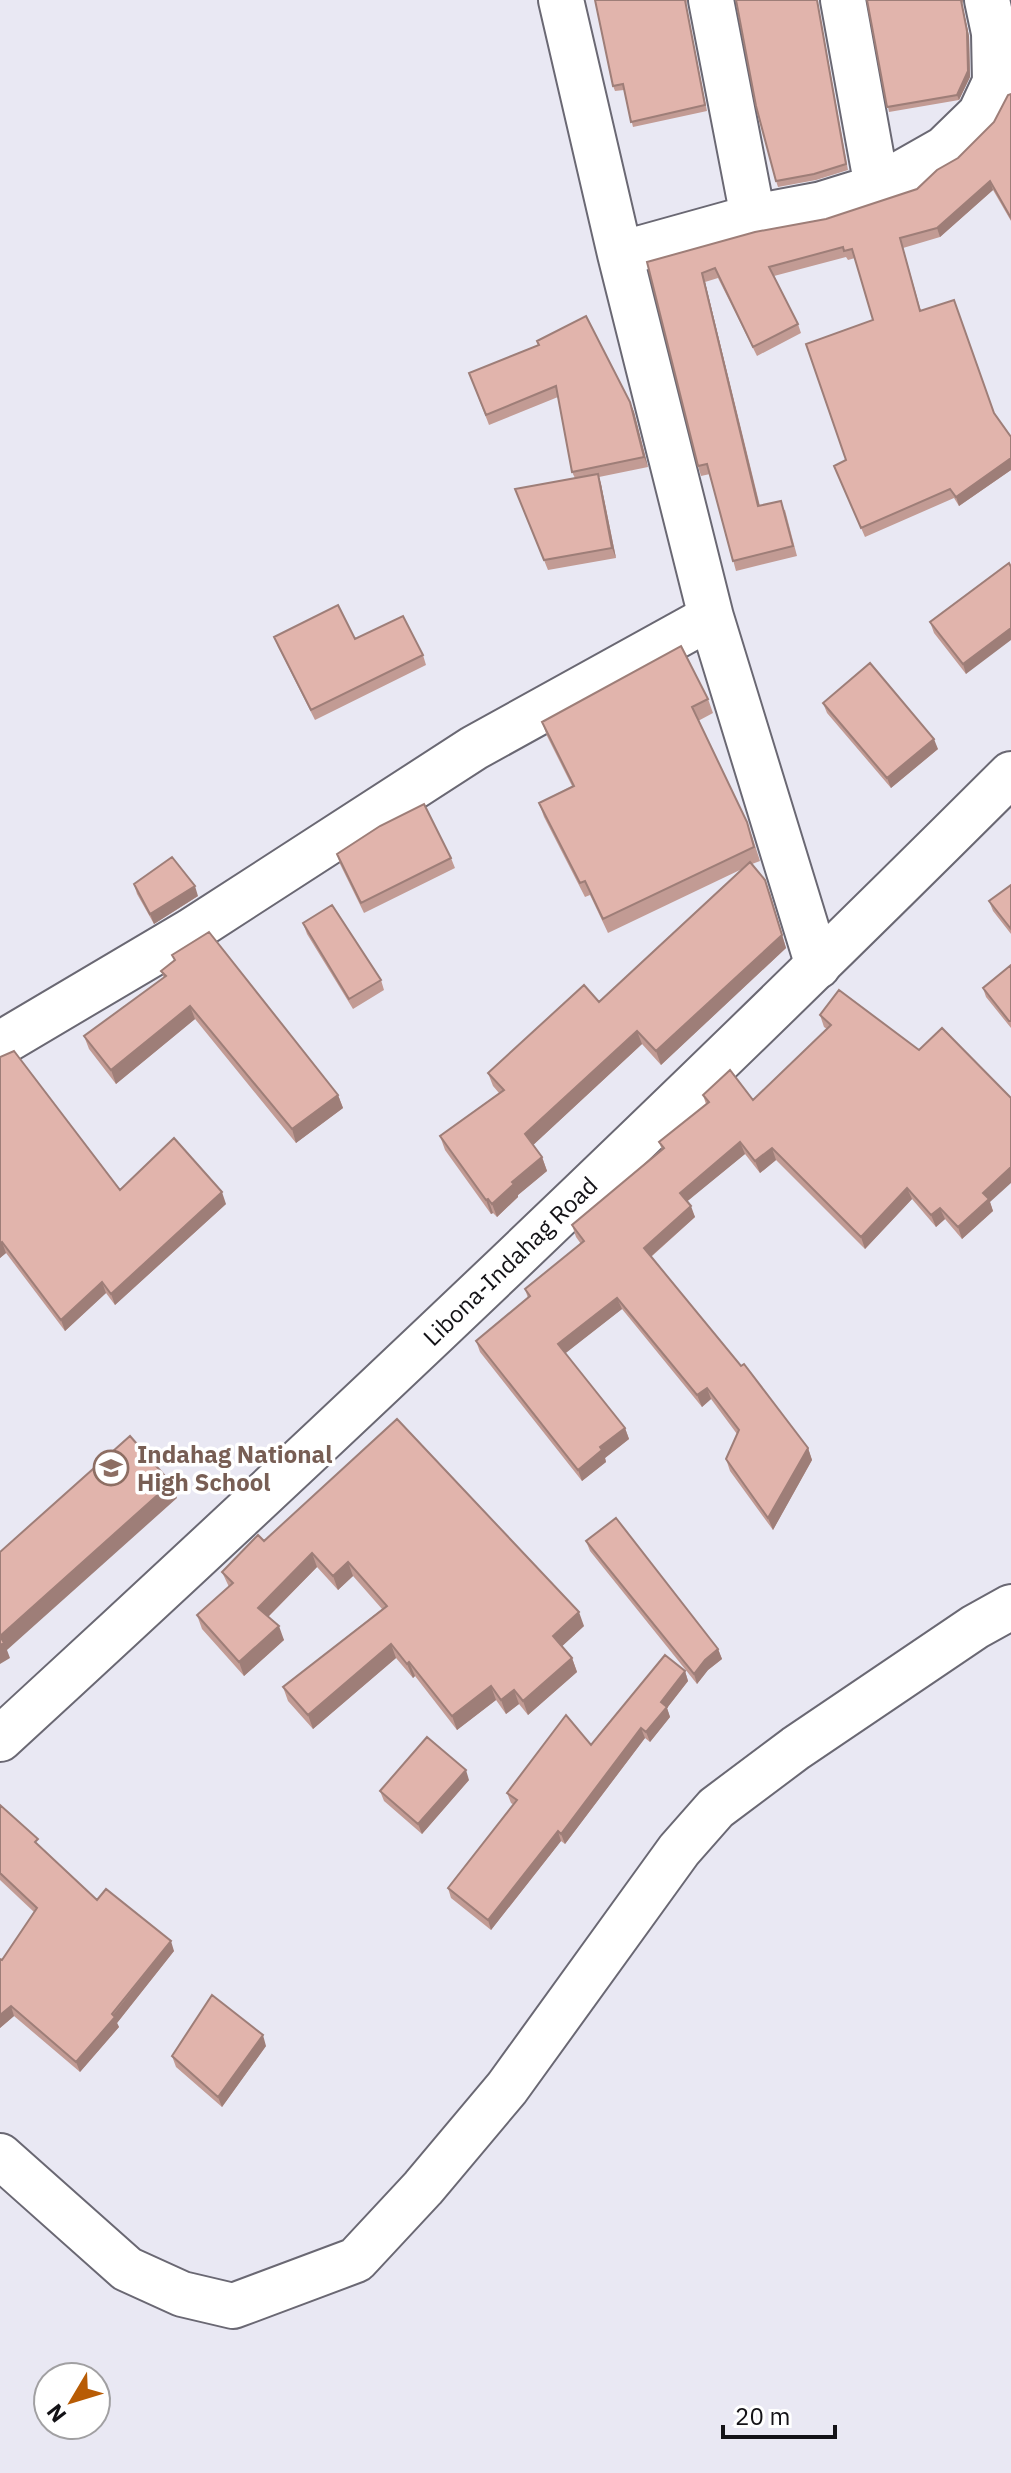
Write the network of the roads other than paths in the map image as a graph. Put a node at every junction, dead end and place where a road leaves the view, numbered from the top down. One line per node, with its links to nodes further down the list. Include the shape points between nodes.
1 (561, 0): 7 (street)
2 (711, 0): 6 (street)
3 (843, 0): 5 (street)
4 (987, 0): 5 (street, via 995,82 980,114 944,149)
5 (877, 187): 6 (street)
6 (753, 217): 7 (street)
7 (620, 254): 8 (street)
8 (711, 617): 10 (street); 11 (street, via 474,748 191,931)
9 (1011, 774): 10 (street, Libona-Indahag Road)
10 (818, 966): 13 (street, Libona-Indahag Road)
11 (0, 1044)
12 (1011, 1607): 14 (street, via 796,1748 716,1808 679,1850 507,2088 356,2260 233,2306 182,2294 127,2269)
13 (0, 1739)
14 (0, 2156)

